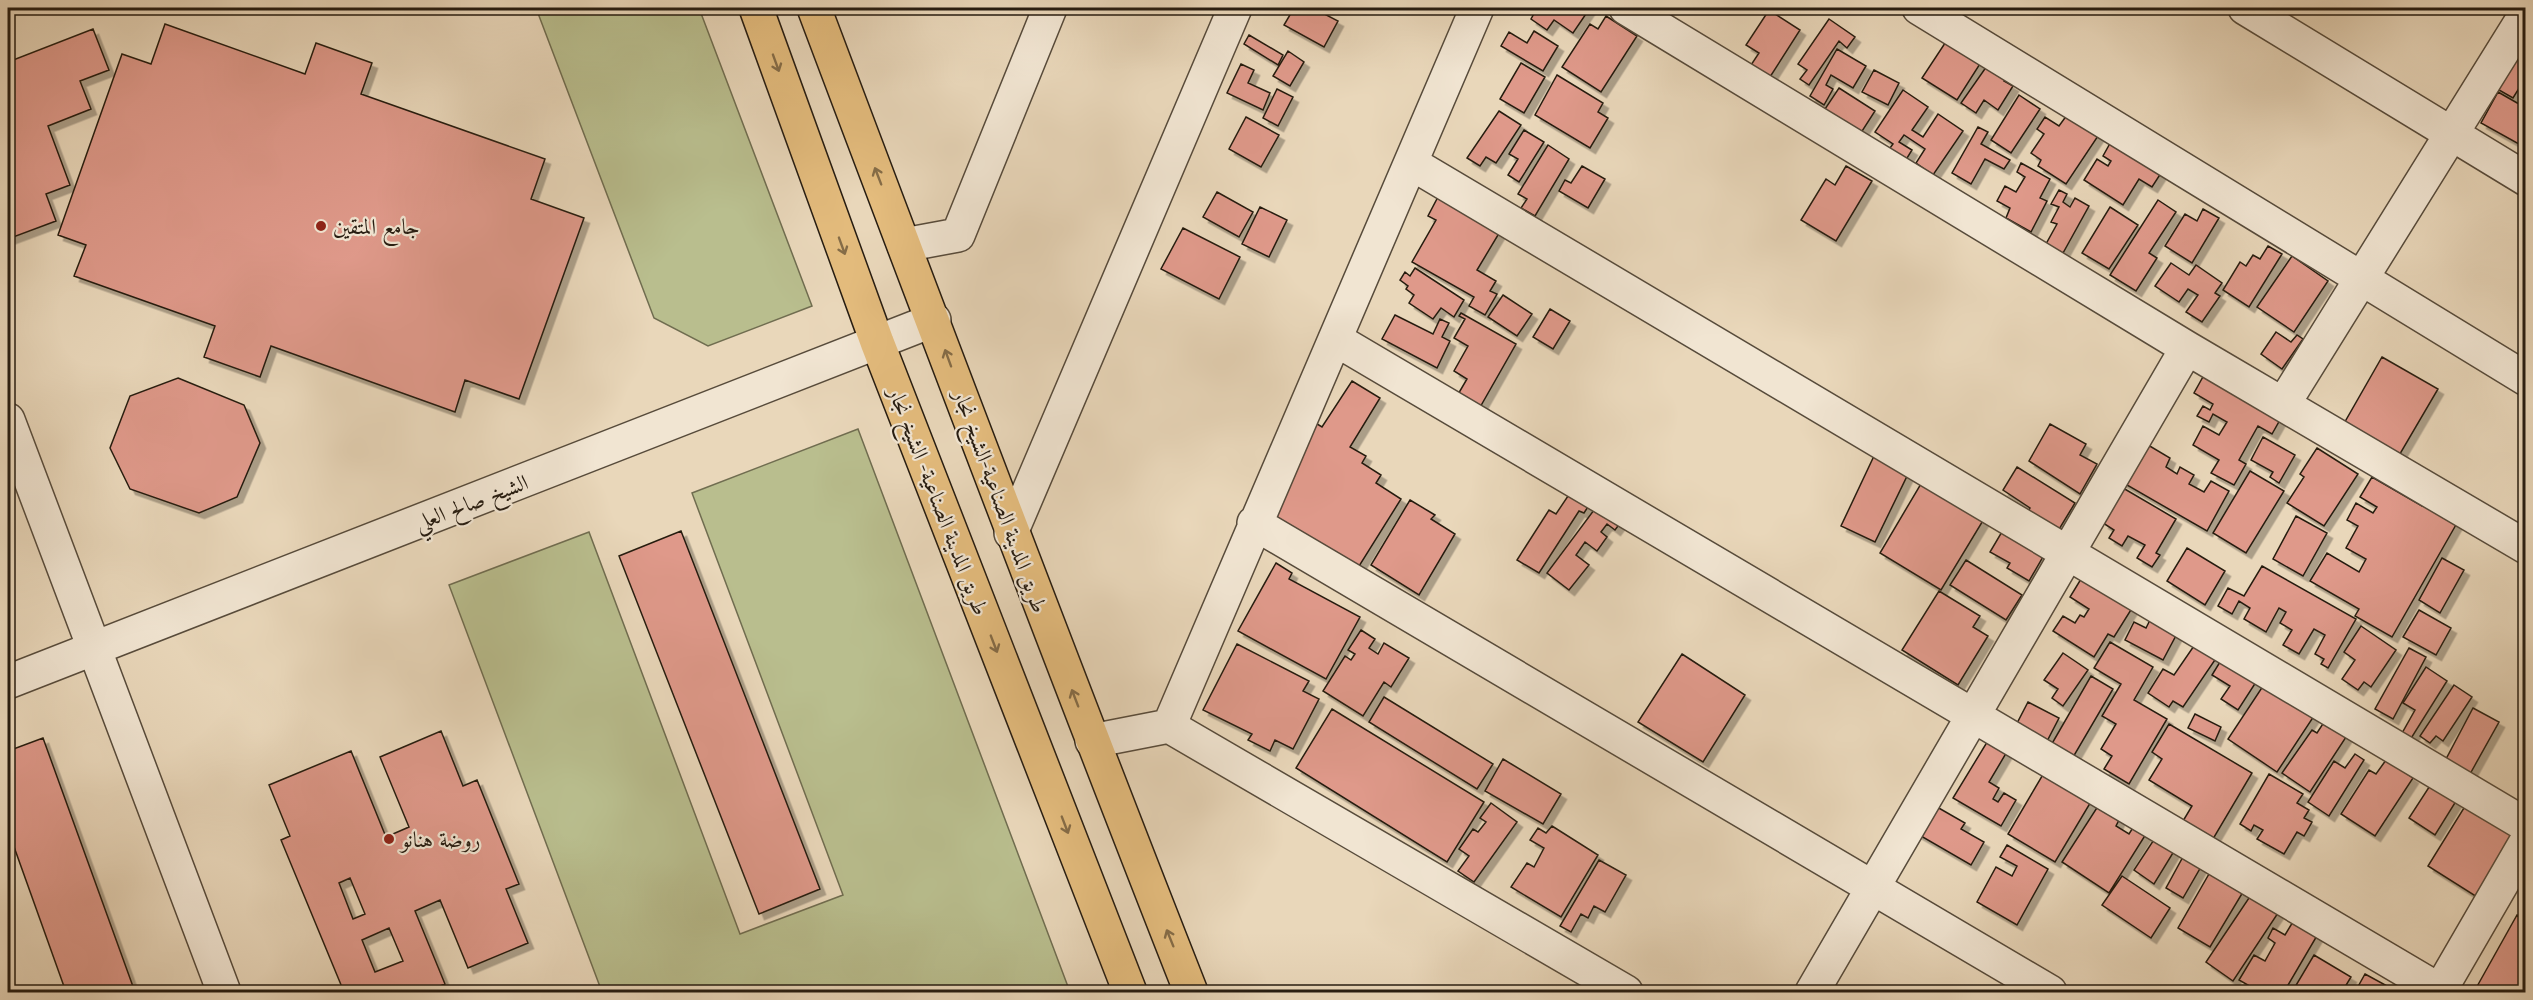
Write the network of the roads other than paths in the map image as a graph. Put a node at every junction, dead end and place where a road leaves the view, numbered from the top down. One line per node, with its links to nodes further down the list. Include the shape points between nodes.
1 (756, 8): 17 (main road, طريق المدينة الصناعية- الشيخ نجار, one-way to 17)
2 (814, 8): 13 (main road, طريق المدينة الصناعية-الشيخ نجار, one-way to 2)
3 (1050, 8): 13 (street, via 958,236)
4 (1235, 8): 23 (street)
5 (1477, 8): 11 (street)
6 (1626, 8): 18 (street)
7 (1919, 8): 14 (street)
8 (2246, 8): 10 (street)
9 (2526, 14): 10 (street)
10 (2451, 134): 12 (street); 14 (street)
11 (1411, 163): 16 (street); 25 (street)
12 (2526, 179)
13 (904, 245): 15 (main road, طريق المدينة الصناعية-الشيخ نجار)
14 (2361, 279): 19 (street); 20 (street)
15 (934, 320): 17 (street, الشيخ صالح العلي); 23 (main road, طريق المدينة الصناعية-الشيخ نجار, one-way to 15)
16 (1335, 339): 22 (street); 28 (street)
17 (877, 342): 26 (street, الشيخ صالح العلي); 36 (main road, طريق المدينة الصناعية- الشيخ نجار, one-way to 36)
18 (2187, 348): 20 (street); 25 (street)
19 (2526, 379)
20 (2284, 403): 24 (street)
21 (8, 420): 26 (street)
22 (1254, 523): 29 (street); 33 (street)
23 (1011, 533): 30 (main road, طريق المدينة الصناعية-الشيخ نجار, one-way to 23)
24 (2526, 547)
25 (2068, 553): 28 (street); 31 (street)
26 (94, 650): 27 (street, الشيخ صالح العلي); 35 (street)
27 (8, 682)
28 (1974, 715): 33 (street); 34 (street)
29 (1169, 726): 30 (street); 38 (street)
30 (1092, 741): 37 (main road, طريق المدينة الصناعية-الشيخ نجار, one-way to 30)
31 (2526, 825)
32 (2526, 842): 34 (street)
33 (1873, 888): 39 (street); 40 (street)
34 (2441, 992)
35 (224, 993)
36 (1130, 993)
37 (1191, 993)
38 (1626, 993)
39 (1812, 993)
40 (2050, 993)

